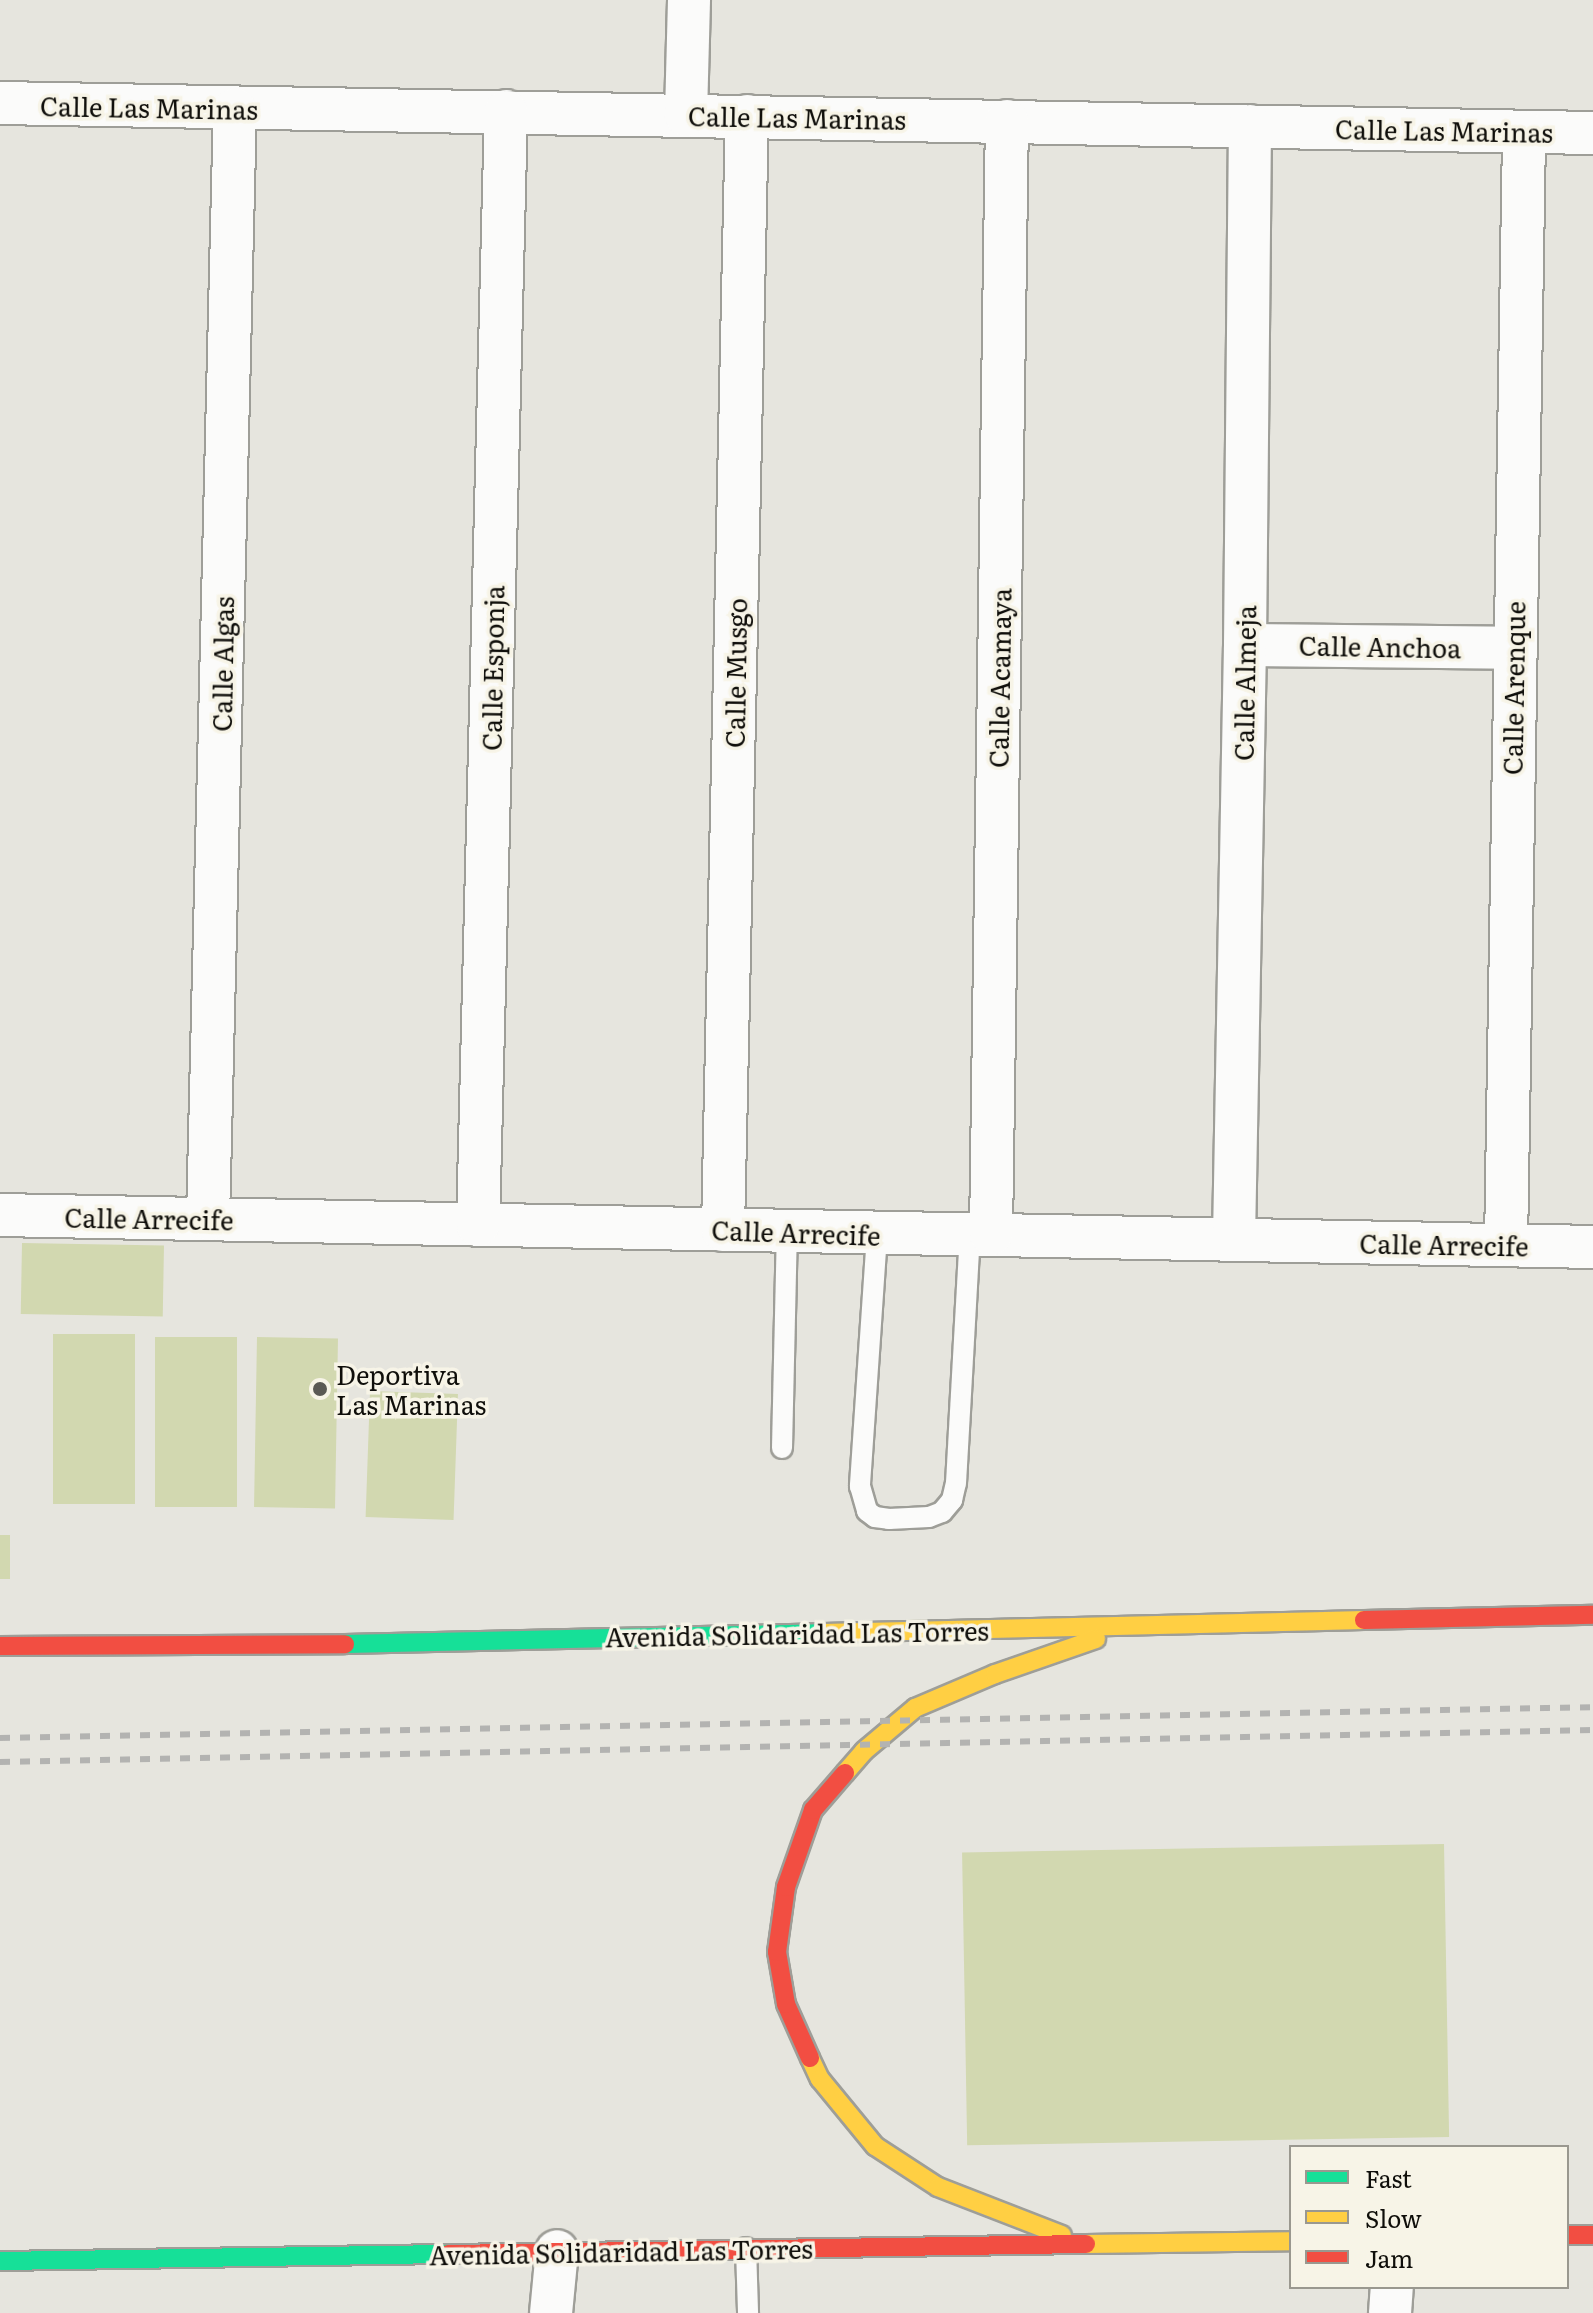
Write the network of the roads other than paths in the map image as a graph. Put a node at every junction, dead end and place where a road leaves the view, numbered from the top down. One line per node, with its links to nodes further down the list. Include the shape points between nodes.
1 (689, 0): 5 (street)
2 (0, 103): 3 (street, Calle Las Marinas)
3 (235, 109): 4 (street, Calle Las Marinas); 14 (street, Calle Algas)
4 (506, 111): 5 (street, Calle Las Marinas); 15 (street, Calle Esponja)
5 (686, 115): 6 (street, Calle Las Marinas)
6 (747, 116): 7 (street, Calle Las Marinas); 16 (street, Calle Musgo)
7 (1007, 121): 8 (street, Calle Las Marinas); 18 (street, Calle Acamaya)
8 (1250, 126): 9 (street, Calle Las Marinas); 11 (street, Calle Almeja)
9 (1524, 132): 10 (street, Calle Las Marinas); 12 (street, Calle Arenque)
10 (1593, 133)
11 (1245, 645): 12 (street, Calle Anchoa); 20 (street, Calle Almeja)
12 (1514, 648): 21 (street, Calle Arenque)
13 (0, 1215): 14 (street, Calle Arrecife)
14 (208, 1219): 15 (street, Calle Arrecife)
15 (478, 1225): 16 (street, Calle Arrecife)
16 (723, 1230): 17 (street, Calle Arrecife)
17 (787, 1232): 19 (street, Calle Arrecife); 23 (lane)
18 (980, 1234): 19 (street, Calle Arrecife); 19 (lane, via 952,1500 929,1517 889,1519 867,1511 860,1486); 20 (street, Calle Arrecife)
19 (877, 1235)
20 (1234, 1239): 21 (street, Calle Arrecife)
21 (1506, 1245): 22 (street, Calle Arrecife)
22 (1593, 1247)
23 (782, 1448)
24 (1593, 1615): 25 (main road, Avenida Solidaridad Las Torres)
25 (1136, 1625): 28 (main road, Avenida Solidaridad Las Torres); 32 (main road, via 915,1708 864,1751 813,1810 786,1887 777,1952 786,2004 820,2079 875,2146 938,2187)
26 (31, 1627): 28 (main road)
27 (0, 1646): 28 (main road, Avenida Solidaridad Las Torres)
28 (201, 1647)
29 (1569, 2235): 30 (main road)
30 (1593, 2235)
31 (1289, 2241): 32 (main road, Avenida Solidaridad Las Torres)
32 (1084, 2244): 33 (main road, Avenida Solidaridad Las Torres)
33 (746, 2248): 34 (main road, Avenida Solidaridad Las Torres); 38 (lane)
34 (557, 2251): 35 (main road, Avenida Solidaridad Las Torres); 37 (street)
35 (0, 2261)
36 (1392, 2289): 39 (street)
37 (551, 2313)
38 (748, 2313)
39 (1390, 2313)

